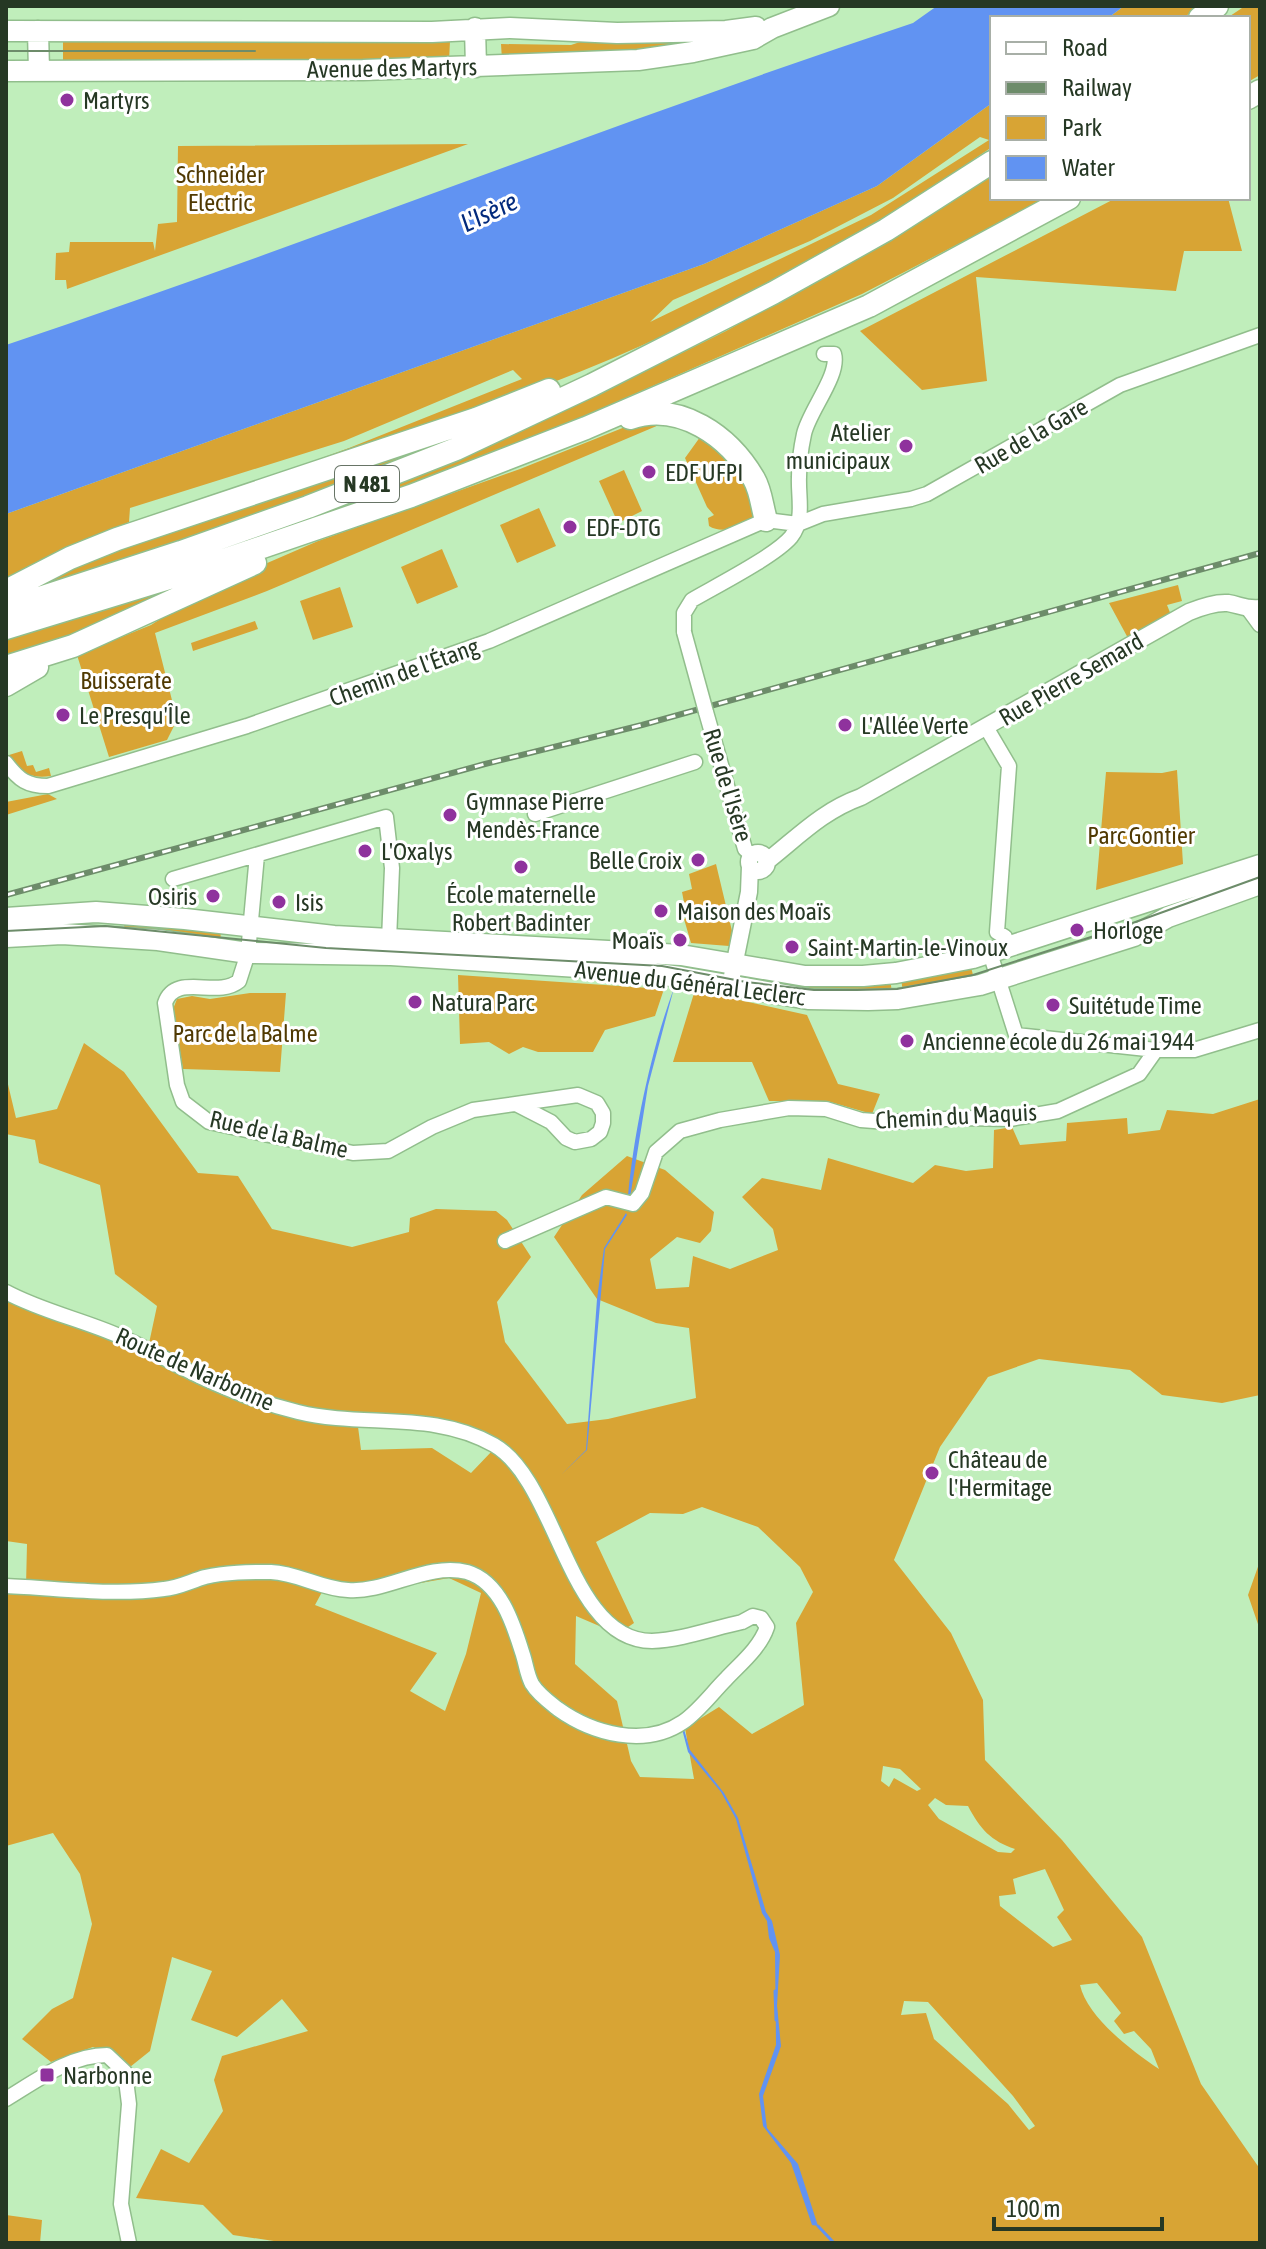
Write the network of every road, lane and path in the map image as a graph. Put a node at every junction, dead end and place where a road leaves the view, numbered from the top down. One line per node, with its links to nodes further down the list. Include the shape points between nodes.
1 (829, 6): 3 (main road, Avenue des Martyrs)
2 (475, 28): 3 (main road, Avenue des Martyrs, via 617,33); 5 (main road, Avenue des Martyrs); 6 (main road)
3 (772, 28): 6 (main road, Avenue des Martyrs, via 728,46 638,60)
4 (6, 31): 5 (main road, Avenue des Martyrs)
5 (38, 31): 8 (main road)
6 (476, 67): 8 (main road, Avenue des Martyrs)
7 (6, 71): 8 (main road, Avenue des Martyrs)
8 (39, 71)
9 (990, 163): 11 (highway, N 481, via 886,230)
10 (1065, 200): 14 (highway, N 481, via 869,306)
11 (713, 322): 18 (highway, via 476,419 117,539); 19 (highway, N 481, via 456,449 308,507)
12 (1260, 335): 17 (street, Rue de la Gare, via 1120,385 927,494 823,514)
13 (824, 354): 17 (street, via 836,359 802,439)
14 (586, 428): 15 (highway, N 481); 16 (highway, via 657,413 695,421 718,437 747,470)
15 (500, 462): 22 (highway, N 481, via 192,571); 23 (highway, via 413,502 299,544)
16 (766, 520): 17 (street); 28 (street, Chemin de l'Étang, via 504,636 247,726 48,786 31,786)
17 (798, 524): 31 (street, Rue de l'Isère, bridge, via 782,546 692,600 684,613 684,632 745,849)
18 (6, 591)
19 (6, 609)
20 (1254, 609): 21 (street, Rue Pierre Semard); 26 (street, Rue Pierre Semard, via 1227,603 1189,612)
21 (1260, 625)
22 (6, 628)
23 (73, 646): 24 (highway); 25 (highway)
24 (6, 667)
25 (6, 685)
26 (986, 727): 31 (street, Rue Pierre Semard, via 837,807); 38 (street, via 1009,766 997,932)
27 (695, 762): 29 (street)
28 (6, 763)
29 (535, 814)
30 (257, 855): 33 (street); 36 (street, Rue de la Balme); 39 (street, via 386,817 392,868)
31 (758, 861): 42 (street, Rue de l'Isère)
32 (1260, 865): 41 (main road, Avenue du Général Leclerc)
33 (173, 879)
34 (1260, 884): 43 (main road, Avenue du Général Leclerc, via 1168,917 1134,936)
35 (6, 918): 36 (main road, Avenue du Général Leclerc, via 96,912)
36 (251, 926): 39 (main road, Avenue du Général Leclerc); 40 (street, Rue de la Balme)
37 (6, 937): 40 (main road, Avenue du Général Leclerc, via 62,934 158,940)
38 (1005, 937)
39 (389, 940): 42 (main road, Avenue du Général Leclerc, via 681,955)
40 (248, 953): 44 (main road, Avenue du Général Leclerc, via 391,955 624,970); 47 (street, Rue de la Balme, via 243,974 233,986 183,987 168,994 165,1003 183,1102 209,1122 353,1153 388,1151 473,1110)
41 (990, 953): 42 (main road, Avenue du Général Leclerc, via 863,976 805,976); 43 (street)
42 (733, 964): 44 (street, Rue de l'Isère)
43 (997, 980): 44 (main road, Avenue du Général Leclerc, via 868,1000 808,999); 46 (street, via 1016,1035)
44 (730, 986)
45 (1260, 1030): 46 (street, via 1194,1050)
46 (1156, 1050): 48 (street, Chemin du Maquis, via 1139,1074 1058,1111 1010,1119 887,1122 826,1109 789,1108 680,1131 656,1152 633,1204 606,1197)
47 (516, 1104): 47 (street, Rue de la Balme, via 575,1142 591,1139 603,1123 597,1103 578,1095)
48 (505, 1241)
49 (6, 1292): 50 (street, Route de Narbonne, via 274,1405 301,1413 419,1421 496,1446 527,1480 590,1604 636,1638 653,1641 753,1616 767,1627 757,1646 679,1724 657,1734 617,1736 587,1725 543,1697 531,1682 510,1617 498,1597 468,1572 419,1575 349,1591 275,1572 237,1572 142,1591)
50 (6, 1586)
51 (6, 2099): 52 (street, via 93,2055 107,2055 125,2072 129,2104 121,2204)
52 (129, 2243)

